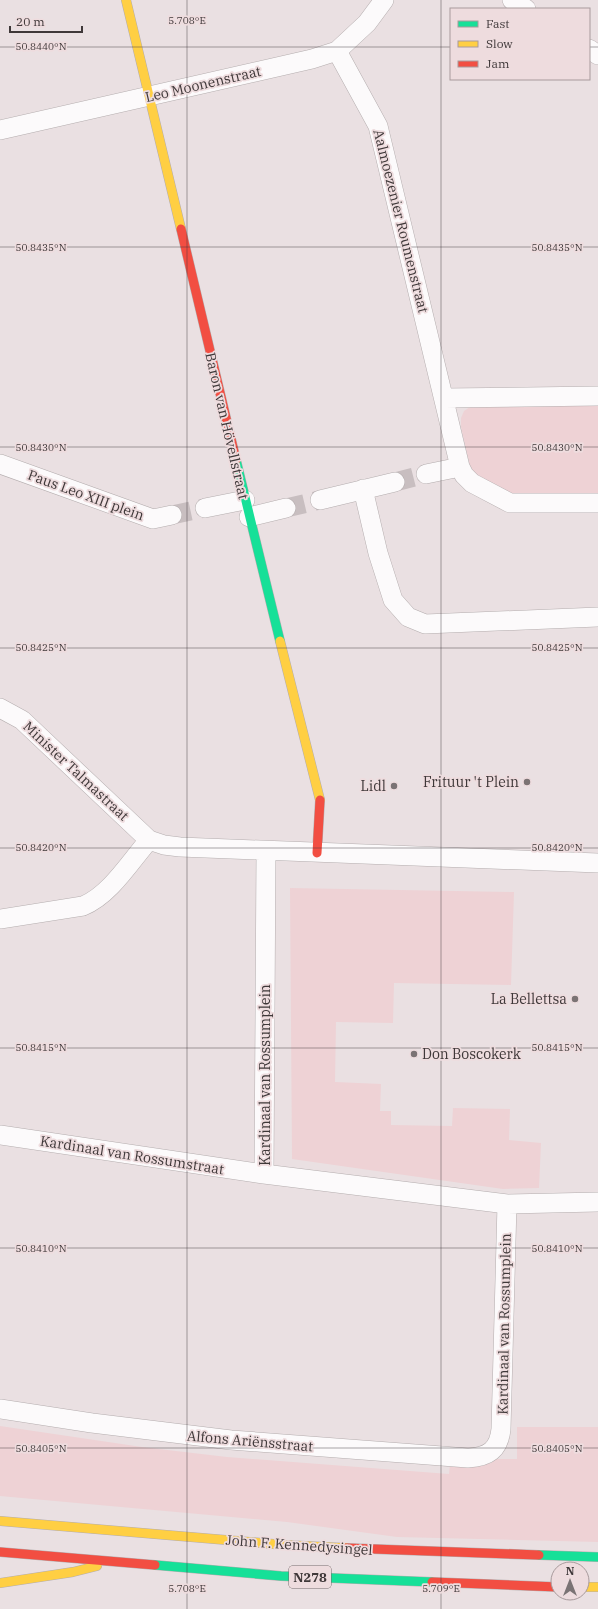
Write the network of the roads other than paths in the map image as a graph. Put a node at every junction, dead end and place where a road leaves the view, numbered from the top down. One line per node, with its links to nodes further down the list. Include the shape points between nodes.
1 (126, 0): 6 (main road, Baron van Hövellstraat)
2 (384, 0): 5 (street, Leo Moonenstraat, via 367,23)
3 (512, 0): 4 (street)
4 (524, 8)
5 (337, 51): 6 (street, Leo Moonenstraat); 9 (street, Aalmoezenier Roumenstraat, via 378,126)
6 (148, 96): 7 (street, Leo Moonenstraat); 19 (main road, Baron van Hövellstraat)
7 (0, 130)
8 (598, 396): 9 (street)
9 (445, 398): 11 (street, Aalmoezenier Roumenstraat)
10 (0, 464): 20 (street, Paus Leo XIII plein, via 153,519)
11 (460, 467): 12 (street); 16 (street, via 472,483 510,503)
12 (426, 474)
13 (395, 482): 14 (street)
14 (363, 489): 15 (street); 21 (street, via 388,589 393,600 408,617 425,624)
15 (320, 500)
16 (598, 502)
17 (205, 508): 19 (street)
18 (286, 508): 19 (street)
19 (247, 509): 25 (main road, Baron van Hövellstraat, via 320,800)
20 (172, 515)
21 (598, 618)
22 (0, 708): 23 (street, Minister Talmastraat, via 22,720)
23 (149, 840): 24 (street, via 164,845); 27 (street, via 109,888 91,903)
24 (266, 851): 25 (street); 29 (street, Kardinaal van Rossumplein)
25 (316, 853): 26 (street)
26 (598, 863)
27 (0, 919)
28 (0, 1135): 29 (street, Kardinaal van Rossumstraat)
29 (264, 1174): 31 (street, Kardinaal van Rossumplein)
30 (598, 1202): 31 (street, Kardinaal van Rossumplein)
31 (507, 1204): 33 (street, Kardinaal van Rossumplein, via 501,1429)
32 (0, 1409): 33 (street, Alfons Ariënsstraat, via 171,1433 352,1450 468,1458 484,1455)
33 (498, 1444)
34 (0, 1521): 36 (main road, John F. Kennedysingel / N278, via 292,1545)
35 (0, 1552): 37 (main road, N278)
36 (598, 1557)
37 (109, 1562): 38 (main road, via 78,1572); 39 (main road, N278, via 281,1576)
38 (0, 1583)
39 (550, 1587)

